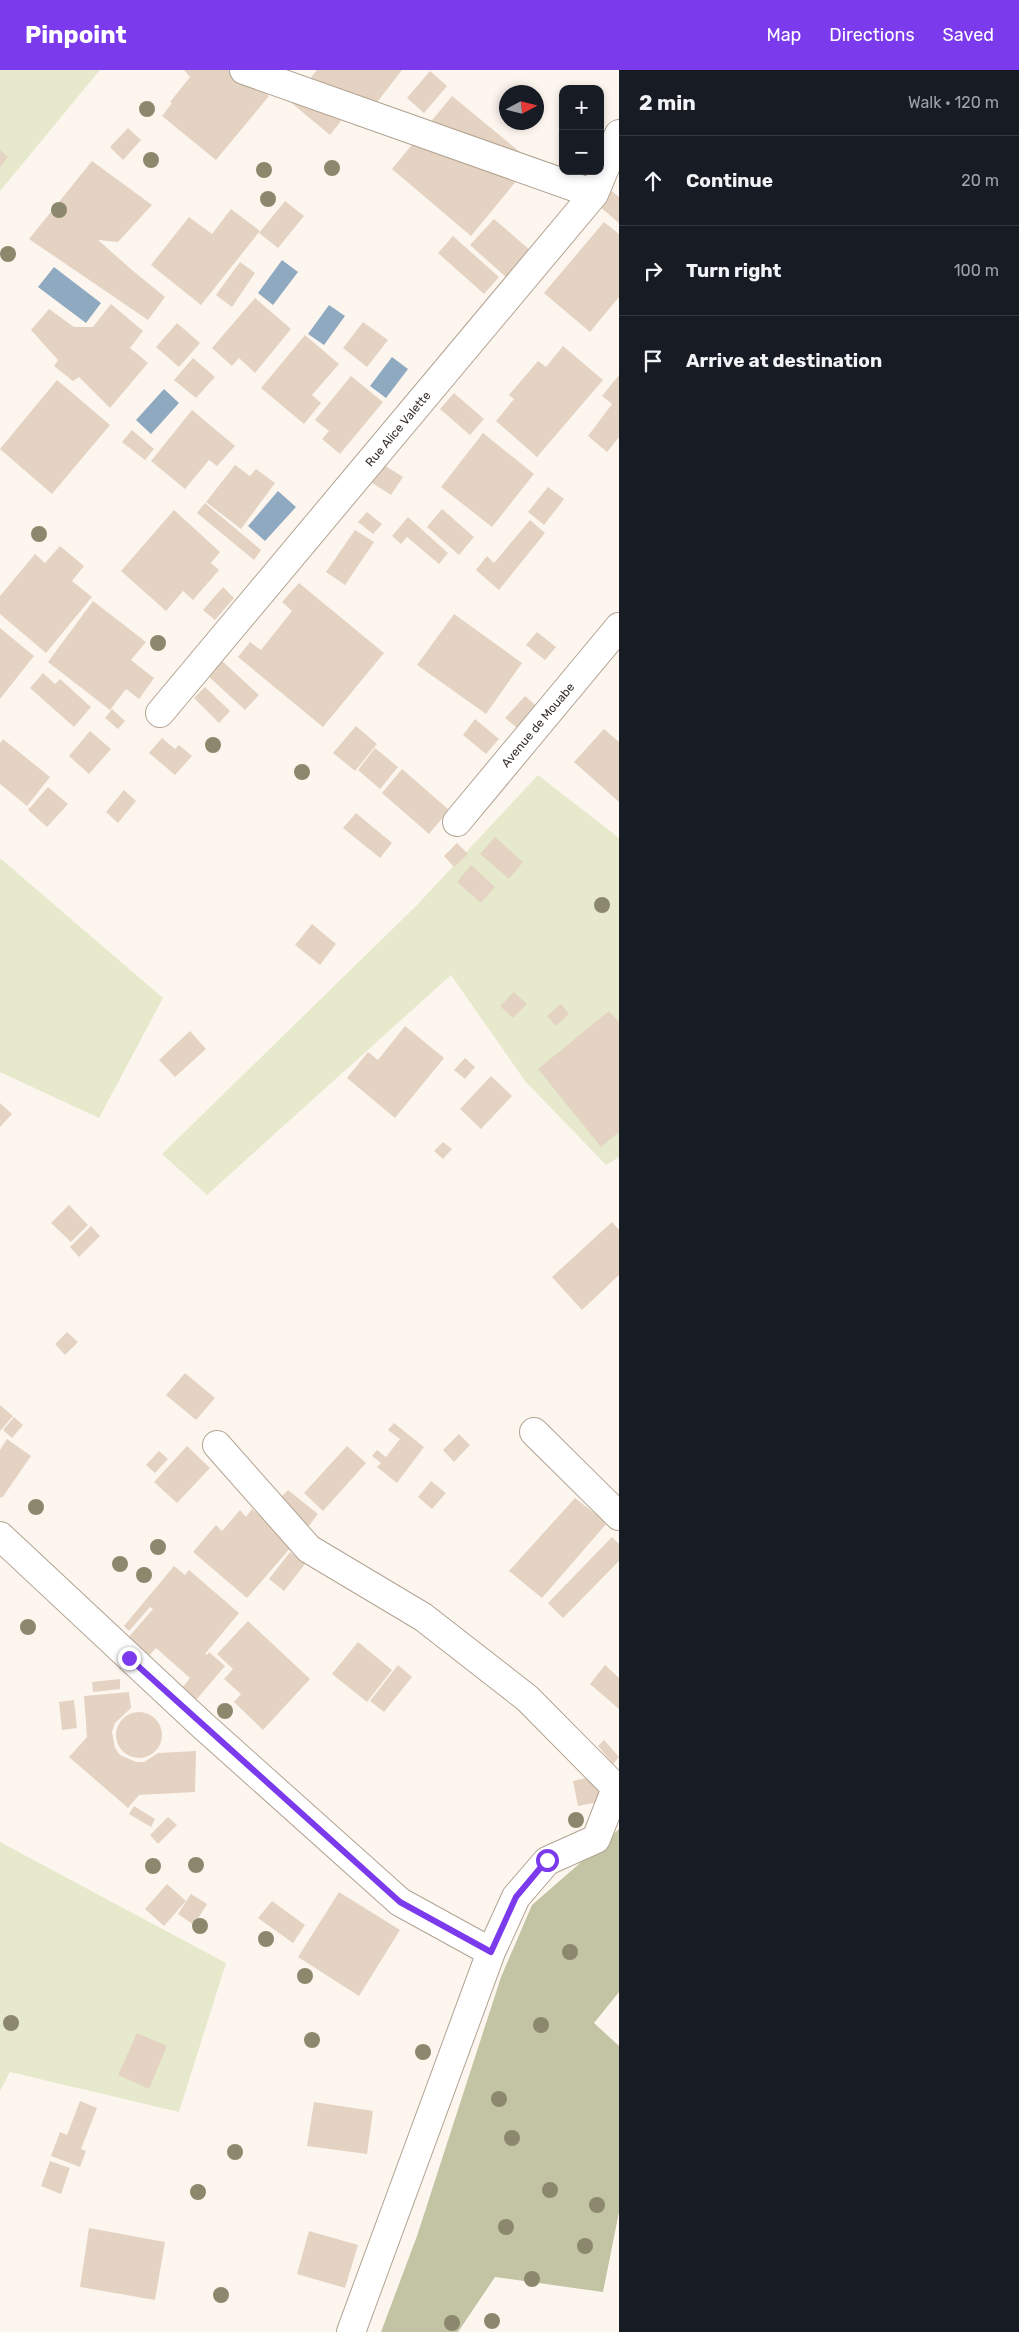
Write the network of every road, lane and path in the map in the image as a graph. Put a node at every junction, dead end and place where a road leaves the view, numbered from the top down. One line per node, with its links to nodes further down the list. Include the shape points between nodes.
1 (244, 70): 3 (street)
2 (619, 134): 3 (street, Rue Alice Valette)
3 (594, 194): 5 (street, Rue Alice Valette)
4 (619, 627): 6 (street, Avenue de Mouabe)
5 (160, 713)
6 (457, 822)
7 (534, 1432): 9 (street)
8 (217, 1445): 11 (street, via 309,1548 423,1617 520,1692)
9 (619, 1516)
10 (0, 1536): 12 (street, via 200,1723 400,1902)
11 (617, 1787): 12 (street, via 596,1839 547,1860 516,1897)
12 (491, 1952): 13 (street)
13 (351, 2332)

